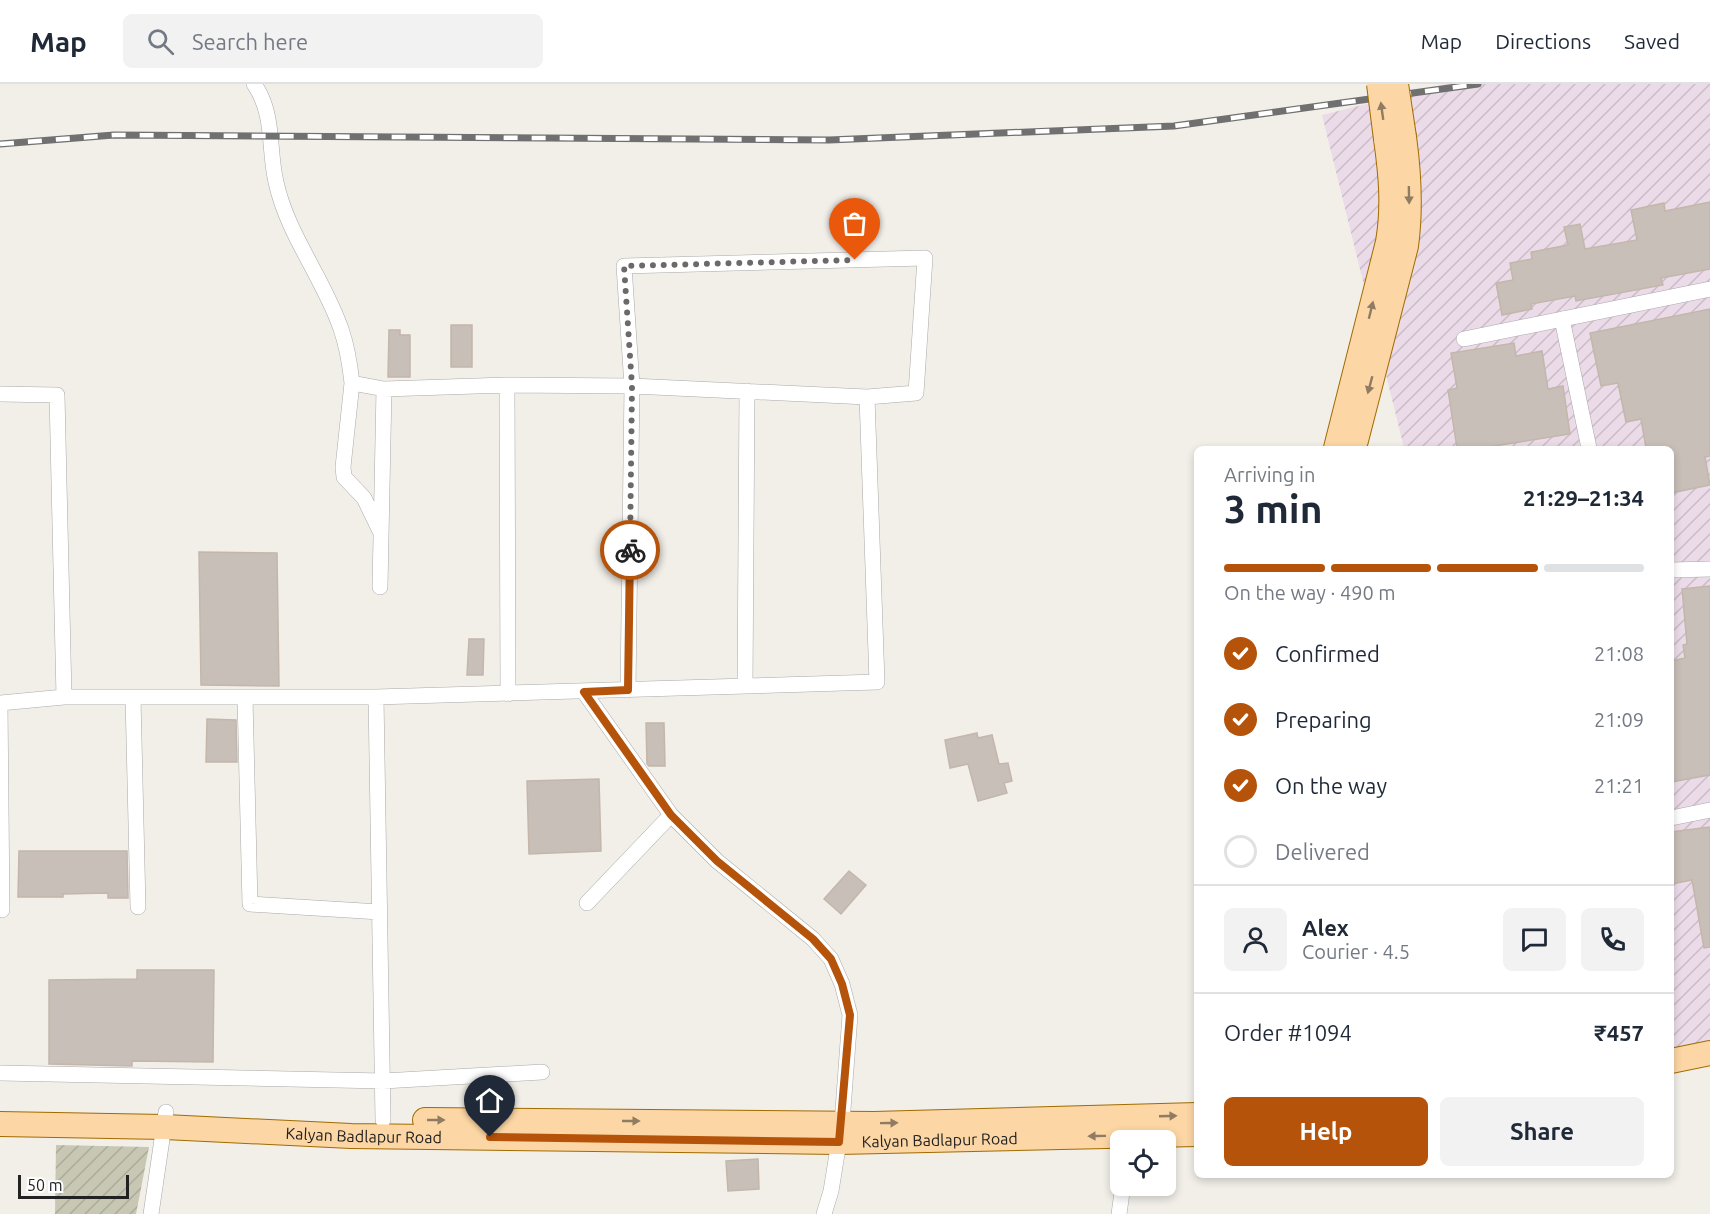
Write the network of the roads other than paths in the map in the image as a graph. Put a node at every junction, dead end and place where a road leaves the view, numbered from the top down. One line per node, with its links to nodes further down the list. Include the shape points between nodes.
1 (254, 84): 8 (street, via 266,106 275,180 283,210 341,328)
2 (1379, 84): 4 (main road, one-way to 2, bridge)
3 (1396, 84): 4 (main road, bridge)
4 (1395, 138): 15 (main road, one-way to 4, via 1388,242); 16 (main road, one-way to 16, via 1410,191 1407,237)
5 (1710, 289): 6 (street)
6 (1563, 319): 7 (street); 17 (street)
7 (1464, 339)
8 (352, 383): 11 (street); 18 (street, via 344,477 364,498)
9 (507, 385): 10 (street); 11 (street); 25 (street)
10 (632, 386): 12 (street); 14 (street, via 624,266 925,258 916,393); 23 (street)
11 (384, 389): 18 (street)
12 (747, 391): 14 (street); 22 (street)
13 (0, 394): 28 (street, via 57,395)
14 (867, 397): 22 (street, via 877,682)
15 (1337, 446)
16 (1355, 446)
17 (1589, 446)
18 (382, 534): 21 (street)
19 (1710, 569): 20 (street)
20 (1674, 570)
21 (380, 587)
22 (745, 686): 23 (street)
23 (628, 690): 24 (street)
24 (584, 692): 25 (street); 32 (street)
25 (508, 694): 27 (street)
26 (245, 697): 27 (street); 29 (street); 37 (street, via 250,904)
27 (376, 697): 37 (street)
28 (64, 698): 29 (street); 30 (street)
29 (133, 698): 35 (street)
30 (0, 703): 36 (street)
31 (1710, 810): 33 (street)
32 (671, 815): 34 (street); 53 (street, via 717,861 813,939 831,959 850,1015)
33 (1674, 817)
34 (587, 903)
35 (138, 907)
36 (2, 910)
37 (380, 912): 44 (street)
38 (1710, 1053): 39 (main road)
39 (1674, 1059)
40 (1710, 1067): 43 (main road)
41 (542, 1072): 44 (street)
42 (0, 1073): 44 (street)
43 (1674, 1073)
44 (383, 1081): 48 (street)
45 (0, 1109): 47 (main road, Kalyan Badlapur Road)
46 (1194, 1116): 52 (main road, Kalyan Badlapur Road, one-way to 46)
47 (166, 1120): 49 (main road, Kalyan Badlapur Road); 50 (main road, Kalyan Badlapur Road); 57 (street)
48 (383, 1120): 50 (main road, Kalyan Badlapur Road); 53 (main road, Kalyan Badlapur Road, one-way to 53)
49 (0, 1124)
50 (352, 1128): 53 (main road, Kalyan Badlapur Road)
51 (1110, 1130): 53 (main road, Kalyan Badlapur Road, via 874,1124)
52 (1134, 1130)
53 (840, 1132): 58 (street)
54 (1176, 1133): 55 (main road, Kalyan Badlapur Road)
55 (1194, 1134)
56 (1121, 1196): 59 (street)
57 (151, 1214)
58 (824, 1214)
59 (1119, 1214)

